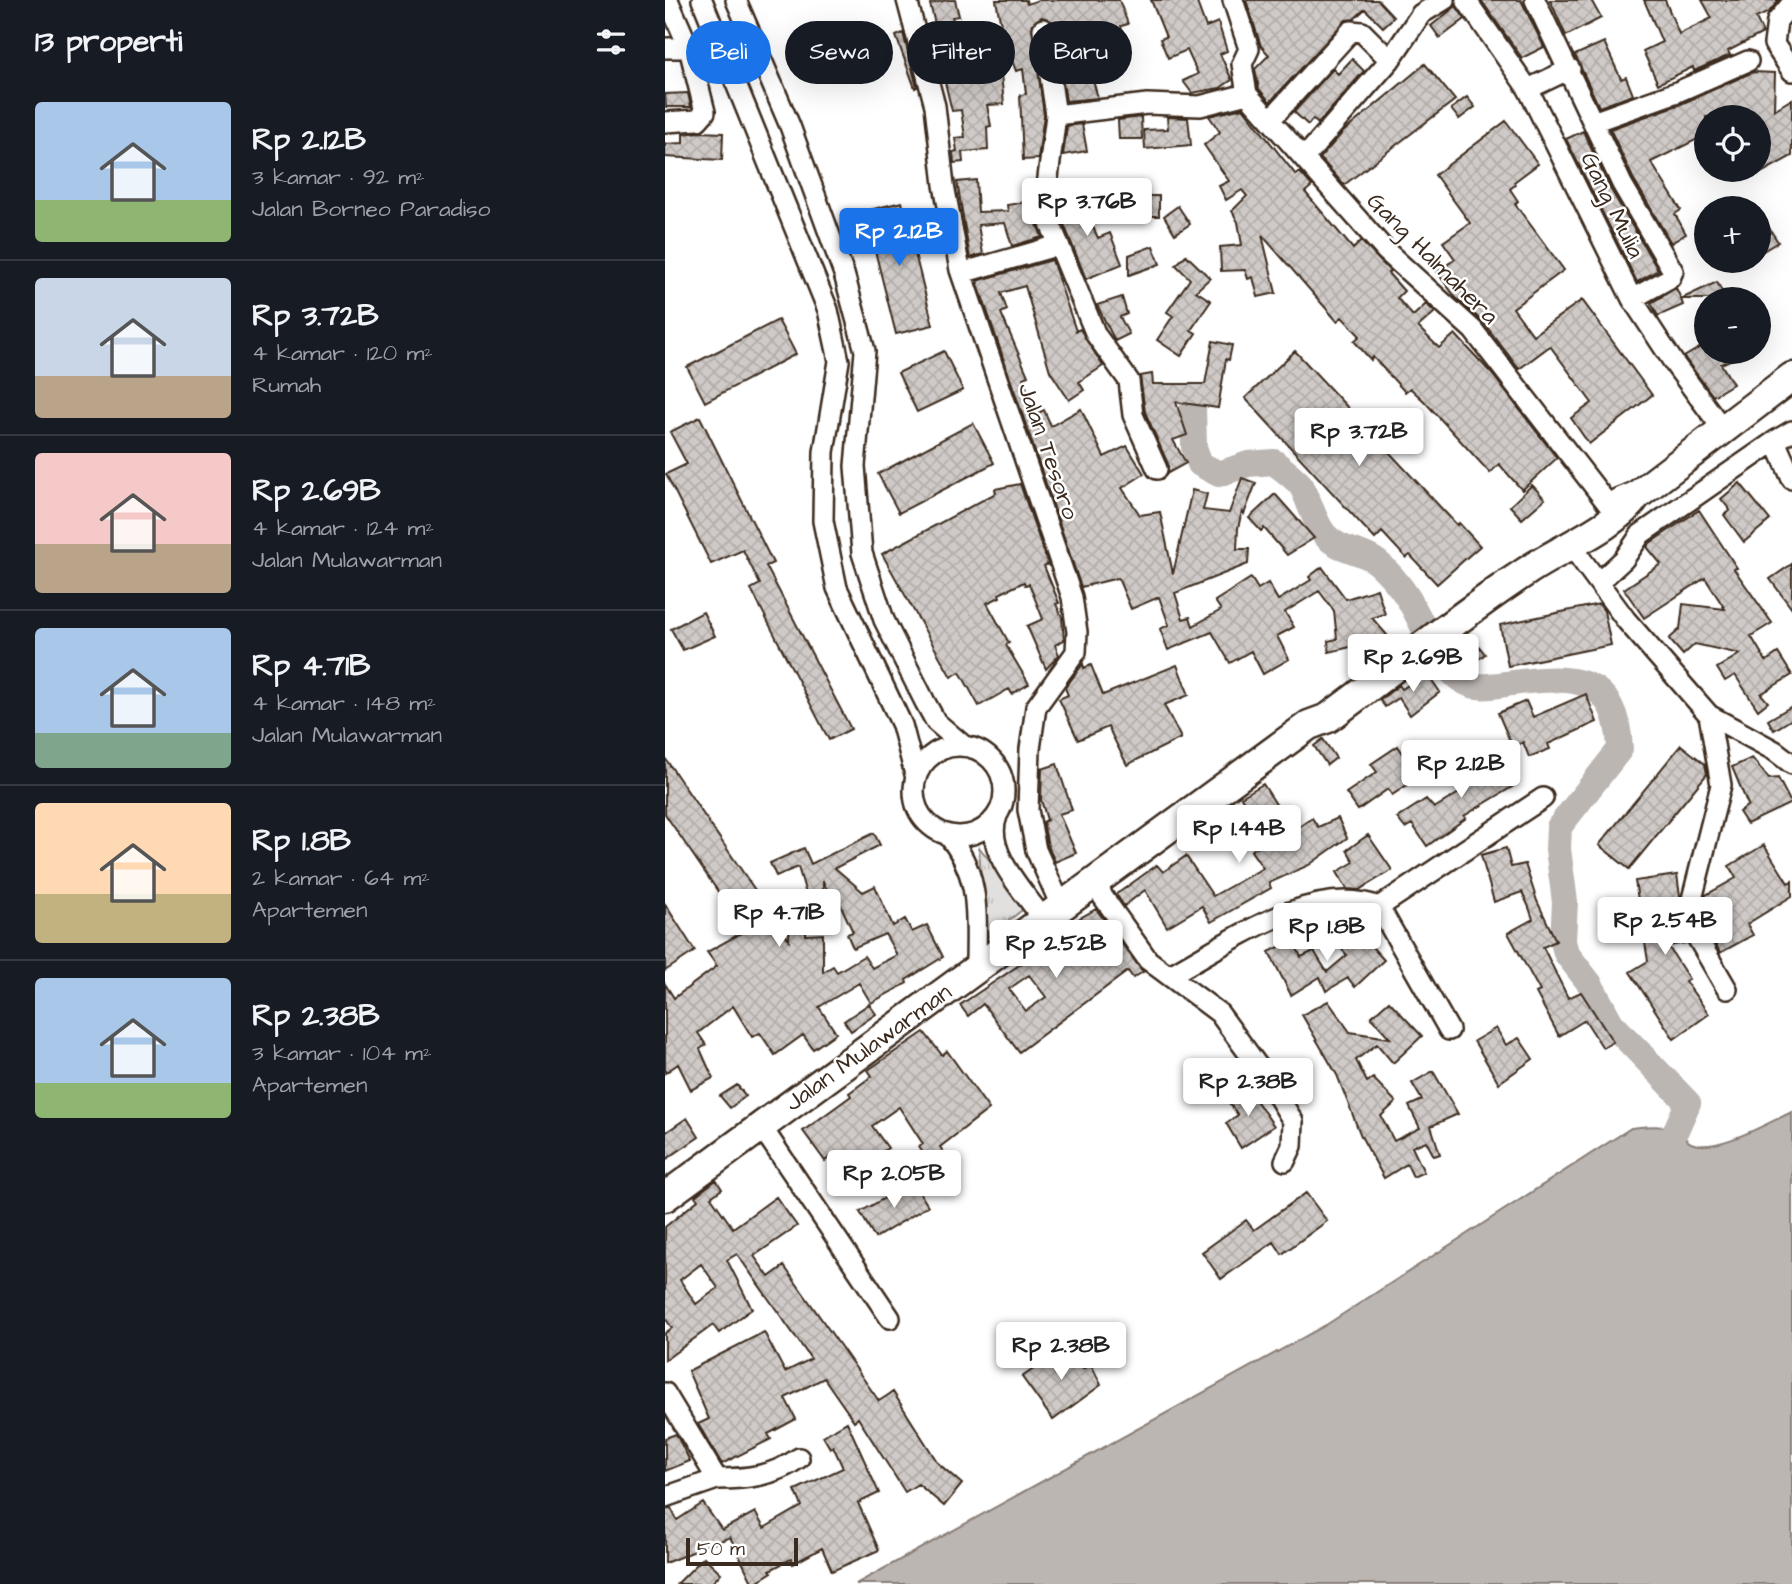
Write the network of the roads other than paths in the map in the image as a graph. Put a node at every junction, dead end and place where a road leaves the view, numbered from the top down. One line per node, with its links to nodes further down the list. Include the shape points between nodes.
1 (668, 0): 10 (street)
2 (702, 0): 42 (street, via 828,310 839,361 824,452 823,521 837,588 902,724)
3 (736, 0): 40 (street, via 790,126 844,274 865,351 855,466 862,553 884,620 925,702 936,722)
4 (907, 0): 27 (street, Jalan Tesoro, via 935,106)
5 (1233, 0): 20 (street, via 1249,49 1243,64)
6 (1444, 0): 13 (street, via 1421,14)
7 (1466, 0): 19 (street, Gang Mulia)
8 (1535, 0): 15 (street)
9 (1792, 3): 16 (street, via 1777,21 1774,44)
10 (686, 41)
11 (665, 48): 12 (street)
12 (686, 48)
13 (1391, 60): 22 (street, via 1362,32 1351,31); 25 (street)
14 (1748, 61): 24 (street)
15 (1570, 69): 19 (street); 24 (street)
16 (1792, 71)
17 (698, 84): 23 (street, via 705,112 698,120)
18 (1051, 84): 21 (street)
19 (1528, 89): 28 (street, Gang Mulia)
20 (1247, 94): 21 (street, via 1200,106 1147,104); 22 (street, Gang Halmahera)
21 (1056, 115): 26 (street, via 1044,209)
22 (1271, 119): 25 (street, Gang Halmahera)
23 (665, 122)
24 (1593, 122): 28 (street, via 1633,205 1673,271 1670,278)
25 (1305, 157): 35 (street, Gang Halmahera, via 1386,251 1473,330)
26 (1059, 245): 27 (street); 32 (street, via 1096,335 1129,381 1133,415)
27 (961, 273): 48 (street, Jalan Tesoro, via 1074,609 1076,652 1035,707 1030,749 1028,810)
28 (1632, 299): 30 (street, Gang Mulia)
29 (1792, 377): 30 (highway, Jalan Mulawarman)
30 (1722, 428): 34 (highway, Jalan Mulawarman)
31 (1784, 436): 33 (street); 37 (street, via 1641,534 1624,559)
32 (1157, 470)
33 (1792, 479)
34 (1636, 496): 35 (highway, Jalan Mulawarman); 36 (highway, Jalan Mulawarman, via 1618,516)
35 (1610, 507): 38 (highway, Jalan Mulawarman, via 1511,558)
36 (1570, 544): 37 (street); 38 (highway, Jalan Mulawarman)
37 (1599, 582): 39 (street)
38 (1450, 615): 46 (highway, Jalan Mulawarman, via 1328,718 1309,725)
39 (1709, 715): 41 (street); 51 (street, via 1721,785 1688,915)
40 (964, 746): 42 (street, via 934,753); 44 (street, via 985,755 1000,772 1003,794)
41 (1792, 764)
42 (916, 778): 45 (street, via 914,792 923,818)
43 (1543, 798): 47 (street)
44 (997, 816): 45 (street, via 980,831); 48 (street, via 991,829 998,850)
45 (947, 834): 49 (street, via 970,870 975,895)
46 (1096, 881): 48 (highway, Jalan Mulawarman); 50 (street, via 1147,960)
47 (1379, 907): 50 (street, via 1368,903 1311,904 1264,923); 52 (street)
48 (1053, 914): 49 (highway, Jalan Mulawarman)
49 (975, 967): 53 (highway, Jalan Mulawarman)
50 (1170, 975): 54 (street, via 1219,1013 1268,1080 1293,1121 1292,1146)
51 (1727, 989)
52 (1449, 1030)
53 (761, 1125): 55 (highway, Jalan Mulawarman); 56 (street)
54 (1285, 1161)
55 (665, 1198)
56 (890, 1318)
57 (665, 1393): 59 (street)
58 (799, 1458): 59 (street, via 767,1475)
59 (717, 1479): 60 (street)
60 (665, 1497)

